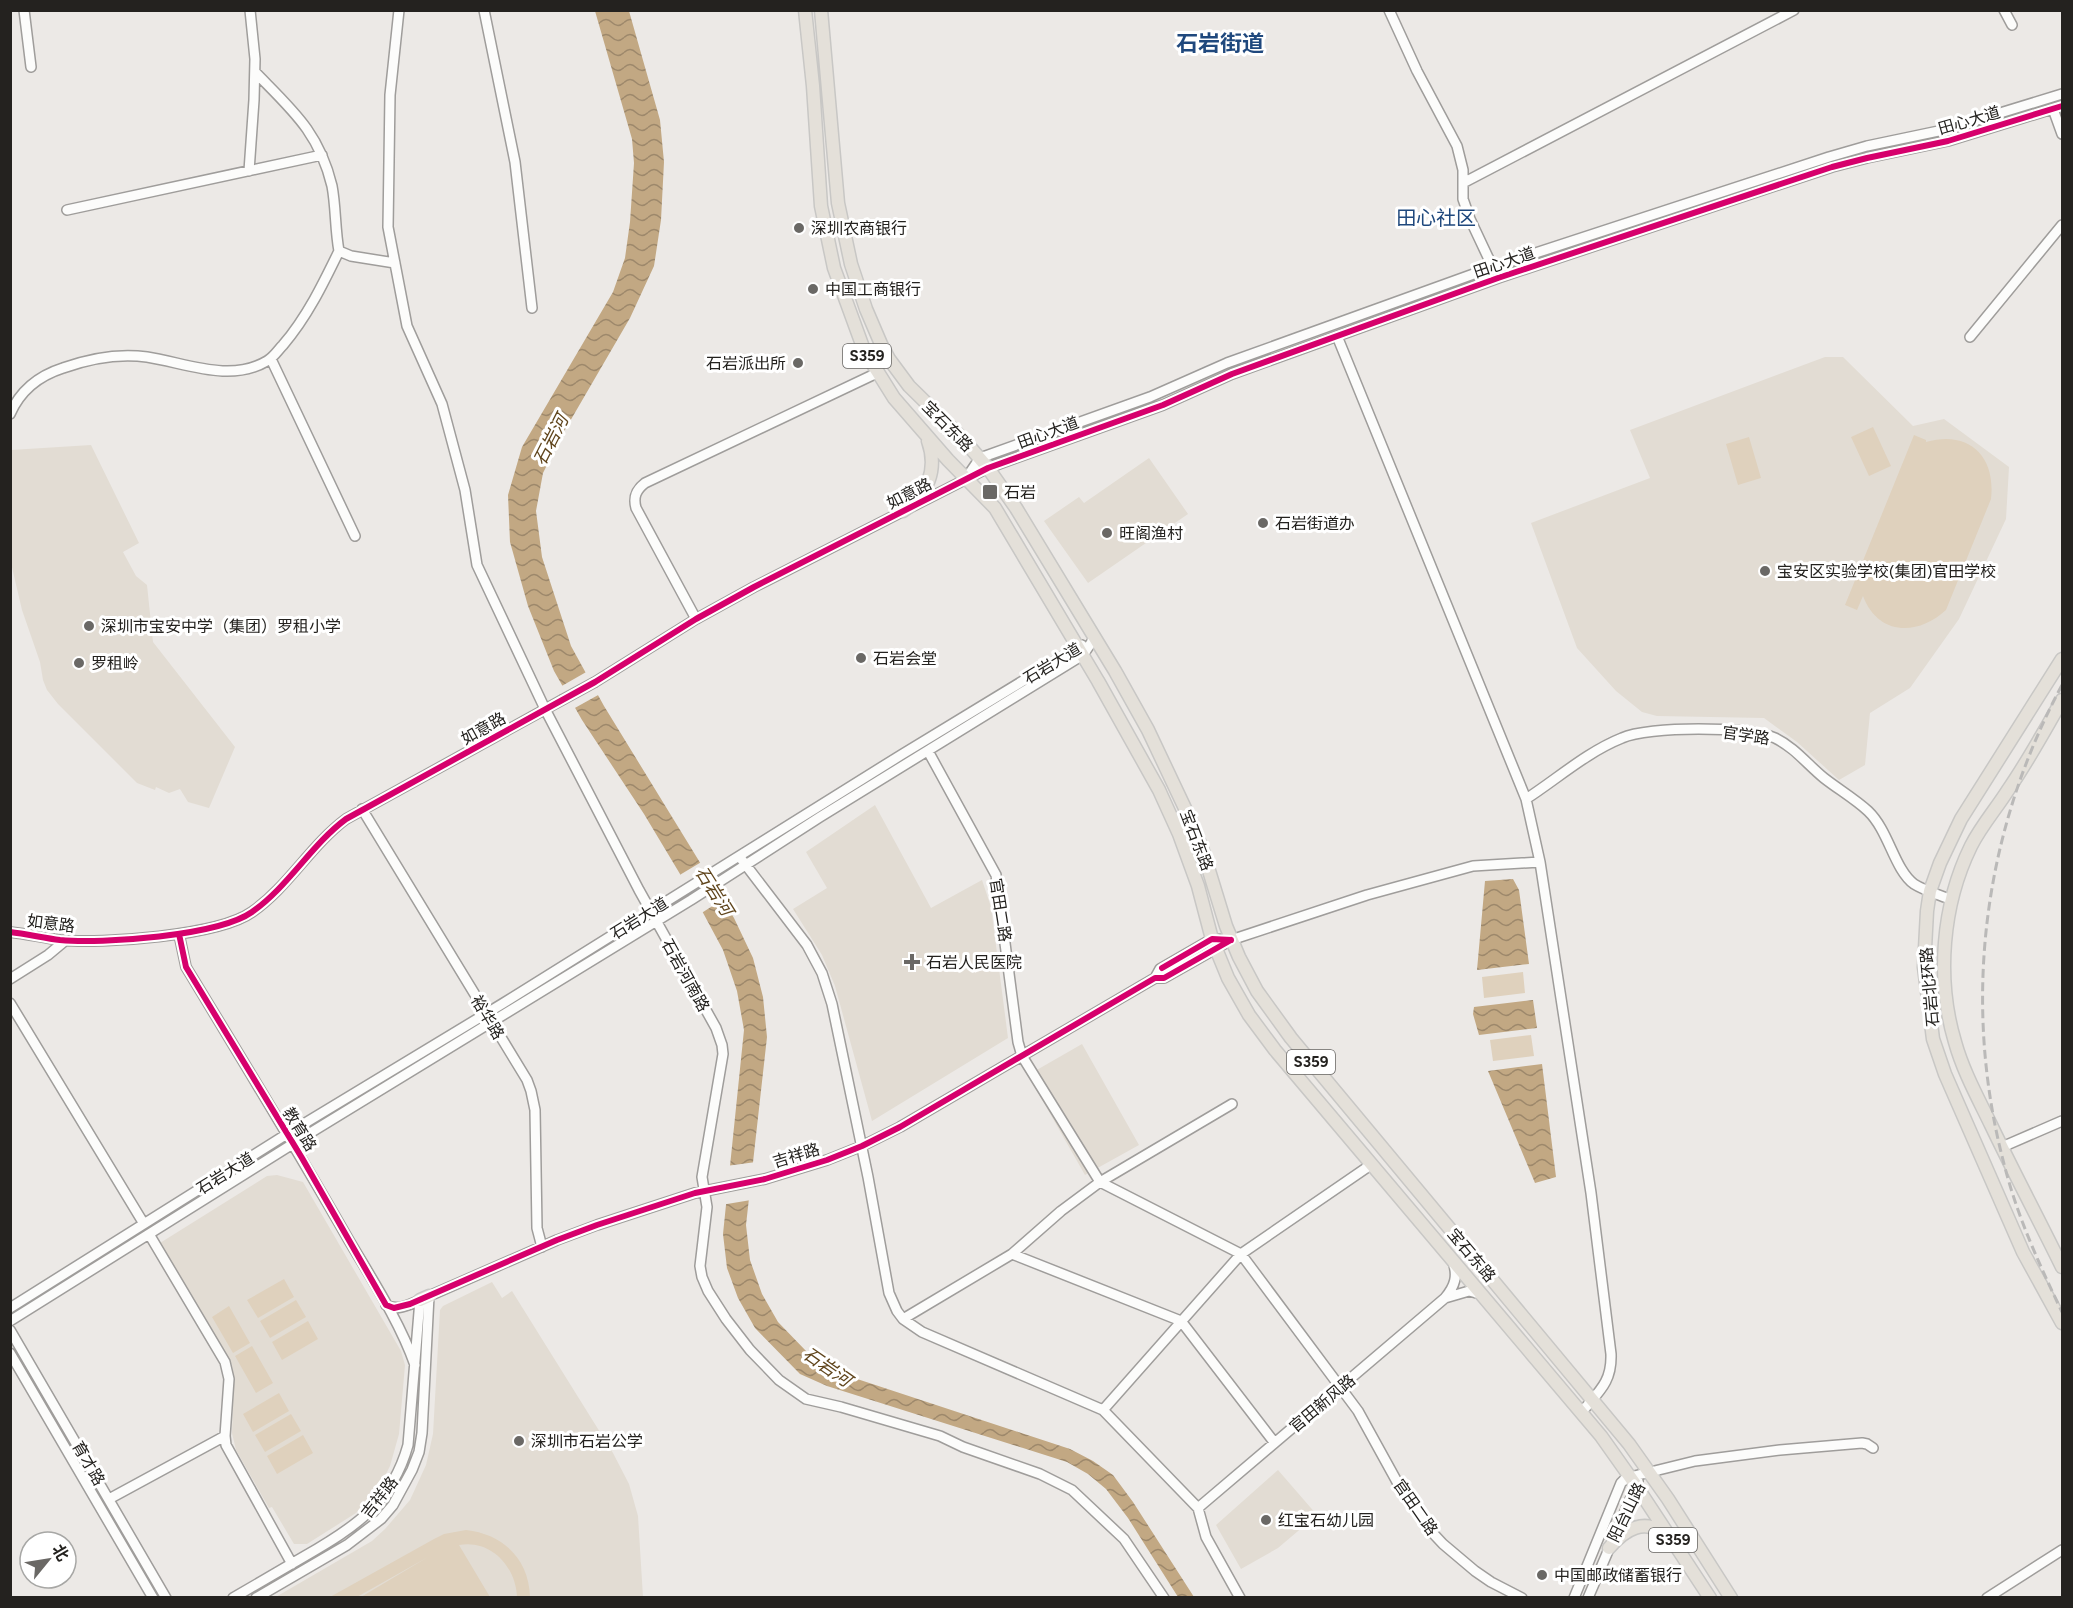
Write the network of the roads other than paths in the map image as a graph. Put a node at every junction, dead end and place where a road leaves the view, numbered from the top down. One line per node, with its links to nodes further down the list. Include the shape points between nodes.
1 (24, 10): 11 (street)
2 (250, 10): 12 (street)
3 (399, 10): 22 (street, 石岩河南路, via 390,95 388,226)
4 (484, 10): 25 (street, via 515,162)
5 (805, 10): 29 (main road, 宝石东路 / S359, via 823,218 843,294)
6 (821, 10): 32 (main road, 宝石东路 / S359, via 838,203 863,299 881,344 898,372)
7 (1389, 10): 18 (street, via 1457,146)
8 (1794, 10): 18 (street)
9 (2004, 10): 10 (street)
10 (2012, 25)
11 (31, 67)
12 (255, 72): 16 (street, via 297,115); 17 (street)
13 (2062, 94): 23 (street, 田心大道, via 1948,129 1829,157)
14 (2058, 108): 15 (street); 24 (street, 田心大道, via 1948,141 1832,167)
15 (2062, 134)
16 (322, 155): 17 (street); 21 (street, via 332,188)
17 (249, 171): 19 (street)
18 (1463, 183): 23 (street, via 1463,199 1470,219)
19 (67, 210)
20 (2062, 225): 27 (street)
21 (339, 251): 22 (street); 28 (street, via 314,302)
22 (395, 263): 41 (street, 石岩河南路, via 407,326 448,426 465,490 477,564)
23 (1493, 267): 24 (street); 32 (street, 田心大道, via 1227,363)
24 (1498, 278): 26 (street, 田心大道)
25 (532, 308)
26 (1337, 336): 32 (street, 田心大道, via 1232,374 1163,405); 43 (street)
27 (1970, 337)
28 (270, 359): 30 (street, via 259,365 211,371 146,357 112,355 85,360 51,372 28,387); 35 (street)
29 (877, 373): 31 (main road, 宝石东路 / S359); 36 (street, via 645,483 636,491 636,508)
30 (10, 414)
31 (925, 434): 33 (main road, 宝石东路 / S359); 34 (main road, via 931,451 930,478 917,500)
32 (984, 463): 33 (street, 田心大道); 37 (main road, 宝石东路 / S359)
33 (966, 479): 34 (street, 如意路); 38 (main road, 宝石东路 / S359, via 995,508)
34 (903, 511): 36 (street, 如意路)
35 (355, 536)
36 (696, 619): 41 (street, 如意路, bridge)
37 (1095, 637): 38 (street, 石岩大道); 55 (main road, 宝石东路 / S359, via 1178,791 1203,851)
38 (1081, 651): 42 (street, 石岩大道); 45 (street, 石岩大道, via 997,696); 56 (main road, 宝石东路 / S359, via 1169,812 1188,856)
39 (2062, 659): 48 (main road, 石岩北环路, via 1961,819)
40 (2062, 700): 49 (main road, 石岩北环路, via 1971,845)
41 (545, 709): 44 (street, 如意路); 50 (street, 石岩河南路)
42 (928, 751): 47 (street, 石岩大道); 61 (street, 官田二路, via 996,875)
43 (1526, 799): 46 (street); 48 (street, 官学路, via 1606,746 1633,734 1692,730 1762,734 1784,743 1868,811 1908,878)
44 (362, 809): 53 (street, 如意路, via 338,825 252,912 222,925); 59 (street, 裕华路)
45 (739, 856): 47 (street); 50 (street, 石岩大道)
46 (1540, 862): 55 (street, via 1473,866 1367,895); 91 (street, via 1591,1193 1611,1354 1606,1382)
47 (746, 865): 51 (street, 石岩大道); 66 (street, via 807,945 822,973)
48 (1930, 891): 49 (street, 官学路); 86 (main road, 石岩北环路, via 1924,967 1933,1039 2023,1252)
49 (1952, 900): 67 (main road, 石岩北环路, via 1944,963 1949,1016 1960,1060)
50 (651, 911): 51 (street, 石岩河南路); 59 (street, 石岩大道)
51 (656, 921): 60 (street, 石岩大道); 70 (street, 石岩河南路, via 722,1045)
52 (10, 932): 54 (street, 如意路)
53 (179, 934): 54 (street, 如意路); 64 (street, 教育路, via 186,967)
54 (66, 940): 57 (street)
55 (1231, 940): 56 (street); 91 (main road, 宝石东路 / S359, via 1278,1023)
56 (1214, 944): 61 (street, 吉祥路, via 1160,969 1155,978); 68 (main road, 宝石东路 / S359, via 1238,997 1262,1033)
57 (10, 979)
58 (10, 1003): 71 (street)
59 (486, 1014): 60 (street, 裕华路); 64 (street, 石岩大道)
60 (492, 1023): 65 (street, 石岩大道); 73 (street, 裕华路, via 527,1080 534,1101 537,1228)
61 (1022, 1056): 66 (street, 吉祥路); 69 (street, 官田二路)
62 (1232, 1104): 69 (street)
63 (2062, 1121): 67 (street)
64 (287, 1134): 65 (street, 教育路); 71 (street, 石岩大道)
65 (293, 1144): 72 (street, 石岩大道); 81 (street, 教育路)
66 (862, 1146): 70 (street, 吉祥路, via 756,1181); 83 (street, via 889,1293)
67 (2002, 1147): 77 (main road, 石岩北环路)
68 (1372, 1164): 75 (street); 76 (main road, 宝石东路 / S359)
69 (1100, 1182): 74 (street); 75 (street)
70 (704, 1191): 73 (street, 吉祥路); 109 (street, 石岩河南路, via 707,1207 702,1277 726,1319 779,1380 806,1399 940,1436 1058,1482 1083,1499 1124,1539)
71 (144, 1224): 82 (street, 石岩大道)
72 (149, 1234): 84 (street, 石岩大道); 94 (street, via 225,1362 229,1379)
73 (542, 1247): 79 (street, 吉祥路)
74 (1012, 1254): 83 (street); 85 (street)
75 (1241, 1254): 85 (street); 90 (street, 官田二路)
76 (1451, 1259): 78 (main road, 宝石东路 / S359); 80 (street, via 1456,1277)
77 (2062, 1267)
78 (1483, 1297): 80 (street, 官田新风路, via 1469,1291); 93 (main road, 宝石东路 / S359)
79 (425, 1298): 81 (street, via 400,1307); 89 (street, 吉祥路); 108 (street, 吉祥路, via 422,1433 419,1452 404,1486 381,1519 364,1533)
80 (1446, 1298): 90 (street, 官田新风路)
81 (386, 1305): 89 (street, 教育路)
82 (10, 1308)
83 (903, 1319): 92 (street, via 922,1332)
84 (10, 1321)
85 (1181, 1321): 92 (street); 95 (street)
86 (2062, 1323)
87 (10, 1330): 99 (street, 育才路)
88 (10, 1353): 105 (street, 育才路)
89 (415, 1365): 104 (street, 吉祥路, via 408,1445 396,1478 358,1523)
90 (1340, 1389): 95 (street, 官田新风路); 111 (street, 官田二路, via 1362,1418 1401,1489 1428,1528 1475,1571)
91 (1592, 1400): 93 (street); 97 (main road, 宝石东路 / S359)
92 (1103, 1410): 100 (street)
93 (1581, 1413): 98 (main road, 宝石东路 / S359)
94 (225, 1436): 99 (street); 104 (street, via 231,1454)
95 (1274, 1442): 100 (street, 官田新风路)
96 (1873, 1448): 97 (street, via 1862,1443 1780,1450)
97 (1648, 1471): 98 (street, 阳台山路); 115 (main road, 宝石东路 / S359)
98 (1632, 1480): 101 (main road, 宝石东路 / S359); 102 (street, 阳台山路); 112 (street, 阳台山路, via 1621,1483)
99 (110, 1499): 106 (street, 育才路)
100 (1198, 1508): 110 (street, via 1206,1537)
101 (1672, 1539): 102 (main road, via 1655,1527 1642,1526 1626,1531); 114 (main road, 宝石东路 / S359)
102 (1609, 1548): 113 (street, 阳台山路)
103 (2062, 1550): 116 (street)
104 (292, 1564): 107 (street, 吉祥路)
105 (153, 1598)
106 (166, 1598)
107 (233, 1598)
108 (256, 1598)
109 (1164, 1598)
110 (1240, 1598)
111 (1522, 1598)
112 (1574, 1598)
113 (1588, 1598)
114 (1710, 1598)
115 (1731, 1598)
116 (1987, 1598)

